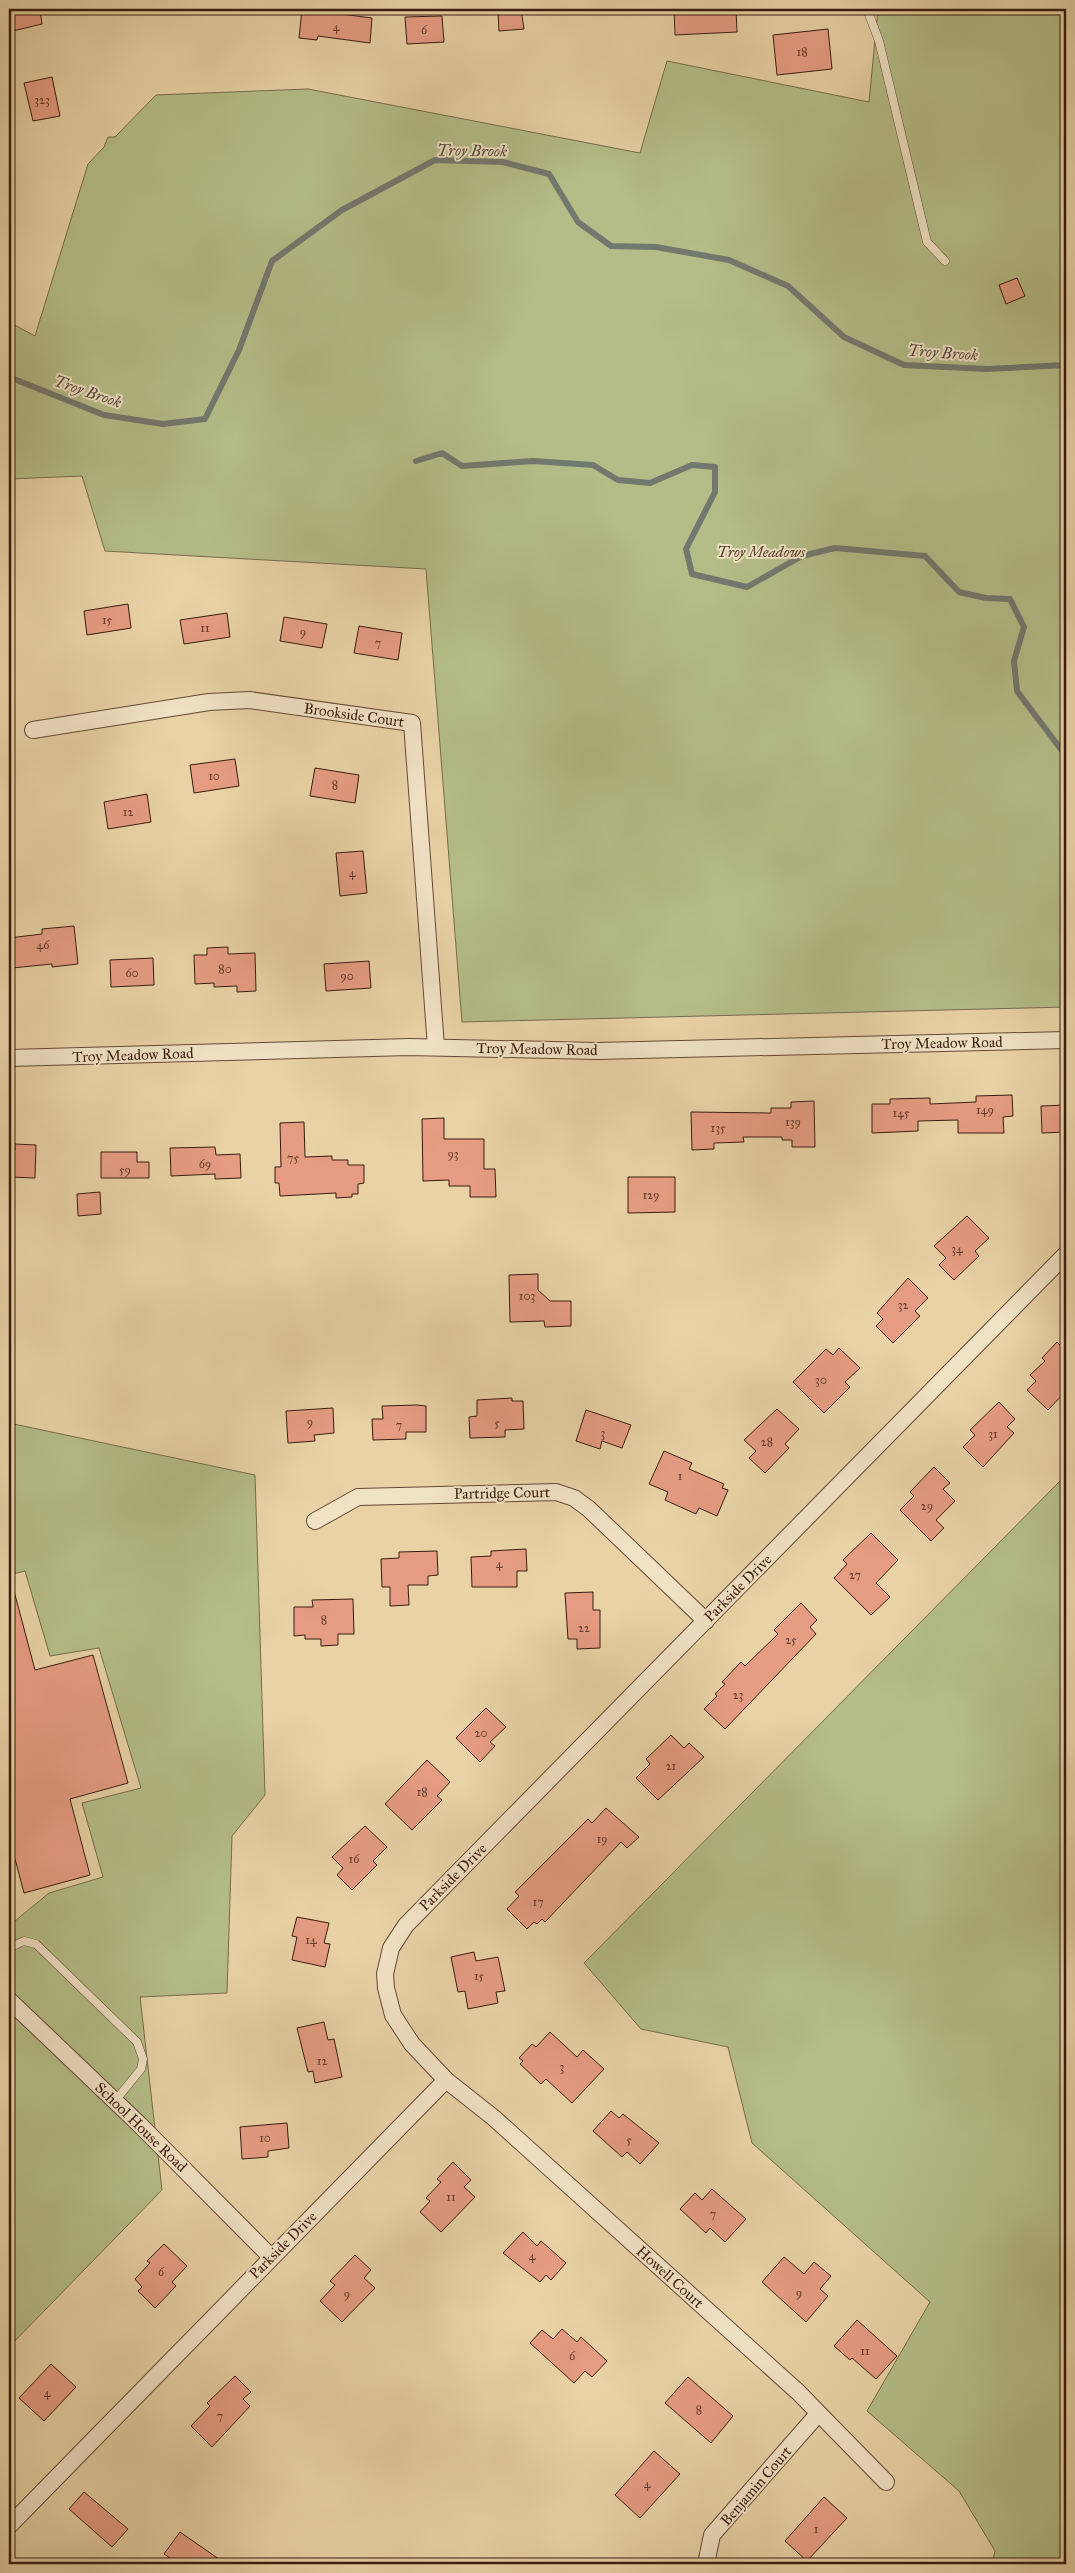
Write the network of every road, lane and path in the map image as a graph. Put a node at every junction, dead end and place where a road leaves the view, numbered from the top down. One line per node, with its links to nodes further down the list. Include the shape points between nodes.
1 (867, 9): 2 (lane, via 879,41 927,242)
2 (945, 261)
3 (33, 730): 5 (street, Brookside Court, via 209,702 249,700 412,723)
4 (1066, 1040): 5 (street, Troy Meadow Road, via 596,1051)
5 (436, 1048): 6 (street, Troy Meadow Road)
6 (9, 1058)
7 (1066, 1254): 9 (street, Parkside Drive)
8 (315, 1521): 9 (street, Partridge Court, via 358,1497 556,1492 574,1498 589,1509)
9 (706, 1621): 12 (street, Parkside Drive, via 397,1935 385,1974 393,2015 412,2044)
10 (9, 1948): 13 (lane, via 24,1940 36,1944 137,2042 143,2059 141,2068)
11 (9, 2000): 13 (street, School House Road)
12 (446, 2080): 14 (street, Parkside Drive); 15 (street, Howell Court, via 502,2124 798,2392)
13 (115, 2101): 14 (street, School House Road)
14 (271, 2257): 17 (street, Parkside Drive)
15 (818, 2414): 16 (street, Howell Court); 18 (street, Benjamin Court, via 712,2535)
16 (886, 2482)
17 (9, 2526)
18 (706, 2564)

